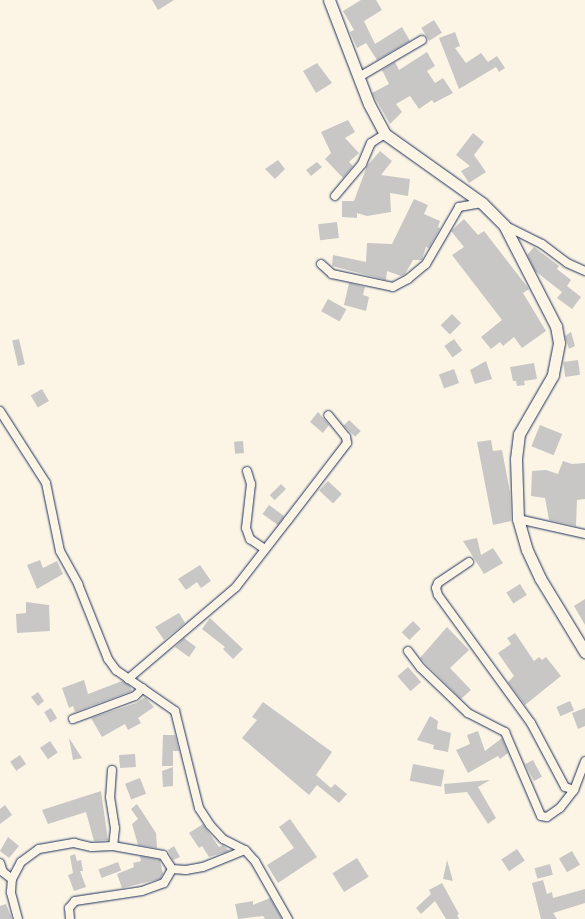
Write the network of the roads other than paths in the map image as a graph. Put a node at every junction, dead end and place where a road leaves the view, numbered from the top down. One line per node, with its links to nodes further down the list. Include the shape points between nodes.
1 (329, 0): 3 (main road)
2 (422, 40): 3 (street)
3 (359, 77): 4 (main road)
4 (385, 134): 5 (street, via 371,143 362,164); 6 (main road)
5 (335, 196)
6 (482, 203): 7 (main road); 8 (street, via 459,207 437,249 426,264 408,279 393,287 332,274)
7 (504, 225): 9 (street, via 542,244 567,263); 13 (main road, via 547,304 559,343 553,375 519,434 516,459)
8 (321, 264)
9 (585, 271)
10 (0, 411): 19 (street, via 46,483 60,551 78,584 108,659 116,670)
11 (328, 415): 15 (street, via 346,437 347,443)
12 (247, 471): 15 (street, via 251,484 246,528 250,539)
13 (518, 519): 14 (street); 18 (main road, via 527,550 540,578)
14 (585, 534)
15 (265, 549): 19 (street, via 236,587)
16 (469, 562): 24 (street, via 438,582 438,595 532,723 565,787)
17 (408, 651): 24 (street, via 421,668 468,713 505,732 541,816 547,817 560,808)
18 (585, 652)
19 (128, 679): 20 (street)
20 (143, 688): 21 (street, via 135,696); 26 (street, via 170,705 179,717 199,808 223,839)
21 (72, 719)
22 (585, 761): 24 (street)
23 (112, 770): 25 (street, via 110,797 115,828)
24 (574, 790)
25 (113, 846): 28 (street, via 163,855); 29 (street, via 92,847 74,843 39,849 21,862)
26 (245, 850): 28 (street, via 203,867); 32 (street, via 270,882)
27 (0, 863): 29 (street, via 4,872)
28 (172, 869): 31 (street, via 164,884 142,891 75,901 69,908)
29 (12, 879): 30 (street, via 11,892)
30 (18, 919)
31 (70, 919)
32 (288, 919)

